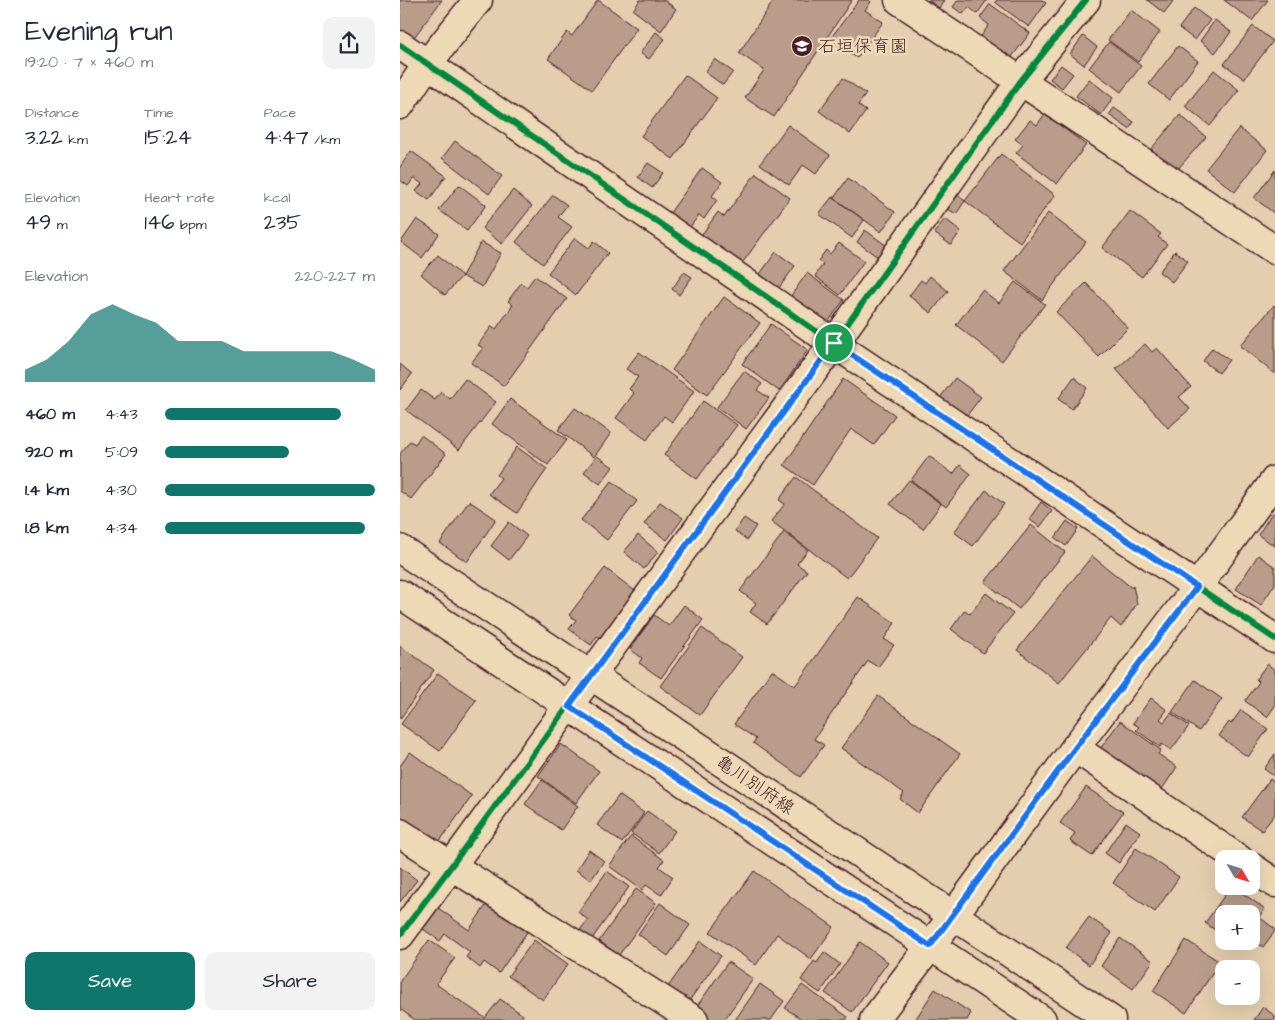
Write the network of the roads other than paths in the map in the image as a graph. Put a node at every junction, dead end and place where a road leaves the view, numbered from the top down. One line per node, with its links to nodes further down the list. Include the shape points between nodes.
1 (478, 0): 5 (street)
2 (898, 0): 6 (street)
3 (1086, 0): 6 (street)
4 (400, 45): 5 (street)
5 (428, 63): 7 (street); 9 (street)
6 (1020, 82): 8 (street); 9 (street)
7 (400, 105)
8 (1275, 250)
9 (834, 343): 12 (street); 15 (street)
10 (1275, 480): 12 (street)
11 (400, 549): 15 (street, 亀川別府線)
12 (1197, 587): 14 (street); 17 (street)
13 (400, 594): 16 (street, 亀川別府線)
14 (1275, 639)
15 (591, 676): 16 (street); 23 (street, 亀川別府線)
16 (569, 706): 20 (street); 25 (street, 亀川別府線)
17 (1075, 748): 19 (street); 23 (street)
18 (400, 832): 20 (street)
19 (1226, 850)
20 (452, 865): 24 (street); 26 (street)
21 (1260, 873): 22 (street)
22 (1275, 883)
23 (953, 916): 25 (street); 29 (street, 亀川別府線)
24 (400, 934)
25 (930, 946): 27 (street); 28 (street, 亀川別府線)
26 (694, 1020)
27 (874, 1020)
28 (1042, 1020)
29 (1110, 1020)

